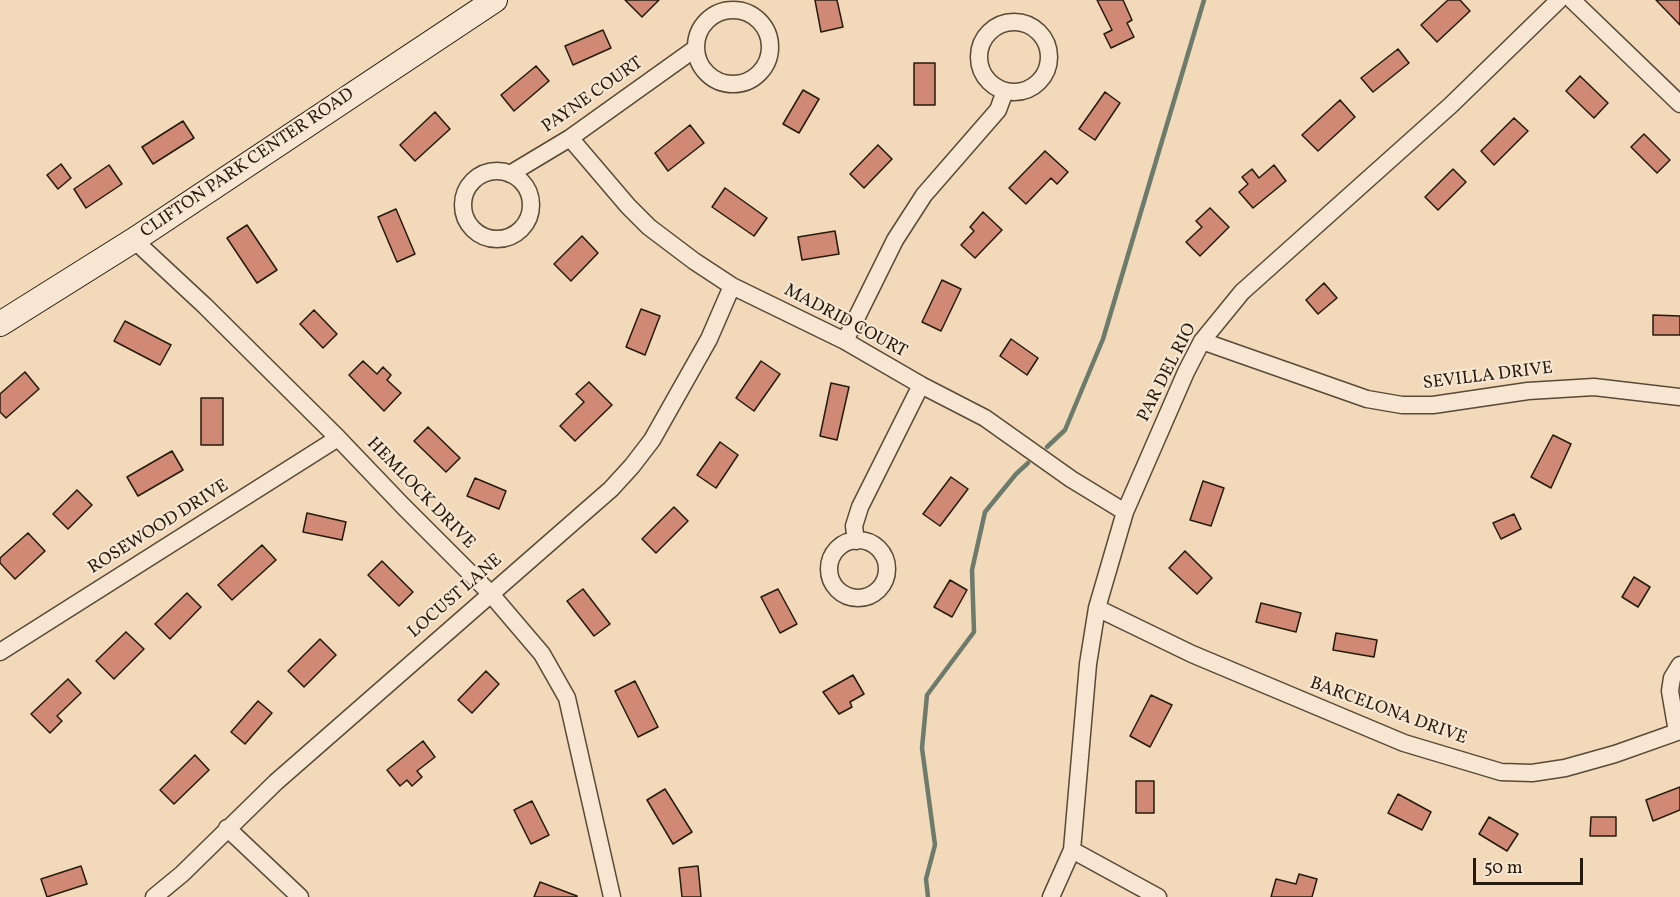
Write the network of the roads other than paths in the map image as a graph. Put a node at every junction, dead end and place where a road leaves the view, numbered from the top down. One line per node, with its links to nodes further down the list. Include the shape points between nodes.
1 (495, 0): 9 (street, CLIFTON PARK CENTER ROAD)
2 (1559, 0): 12 (street, PAR DEL RIO, via 1451,105 1242,292)
3 (1572, 0): 6 (street)
4 (696, 48): 4 (street, PAYNE COURT, via 700,65 712,78 738,84 761,71 769,47 760,22 737,11 711,18 700,31); 7 (street, PAYNE COURT)
5 (1005, 91): 5 (street, via 984,76 980,51 987,35 1000,24 1025,23 1044,38 1049,63 1042,78 1030,88); 13 (street, via 998,110 924,195 895,240)
6 (1680, 104)
7 (570, 138): 8 (street, PAYNE COURT); 10 (street, MADRID COURT, via 649,226)
8 (510, 174): 8 (street, PAYNE COURT, via 484,174 466,191 465,217 482,236 508,237 523,227 527,219 528,193)
9 (134, 240): 11 (street, CLIFTON PARK CENTER ROAD); 16 (street, HEMLOCK DRIVE)
10 (732, 286): 13 (street, MADRID COURT); 19 (street, LOCUST LANE, via 709,339 652,440 632,466 611,489)
11 (0, 324)
12 (1202, 341): 15 (street, SEVILLA DRIVE, via 1367,399 1402,405 1594,387); 17 (street, PAR DEL RIO)
13 (845, 342): 14 (street, MADRID COURT)
14 (921, 385): 17 (street, MADRID COURT, via 985,418); 18 (street, via 860,507 854,526)
15 (1680, 397)
16 (338, 438): 19 (street, HEMLOCK DRIVE); 21 (street, ROSEWOOD DRIVE)
17 (1125, 512): 20 (street, PAR DEL RIO)
18 (856, 541)
19 (490, 593): 24 (street, LOCUST LANE); 28 (street, HEMLOCK DRIVE, via 542,654 567,698)
20 (1097, 608): 23 (street, BARCELONA DRIVE, via 1192,654 1394,739 1501,772 1565,768); 25 (street, PAR DEL RIO, via 1088,664)
21 (0, 652)
22 (1680, 665): 23 (street, BARCELONA DRIVE, via 1670,691)
23 (1678, 731)
24 (227, 828): 26 (street, LOCUST LANE); 27 (street)
25 (1072, 850): 29 (street, PAR DEL RIO); 30 (street)
26 (154, 897)
27 (300, 897)
28 (612, 897)
29 (1051, 897)
30 (1158, 897)

